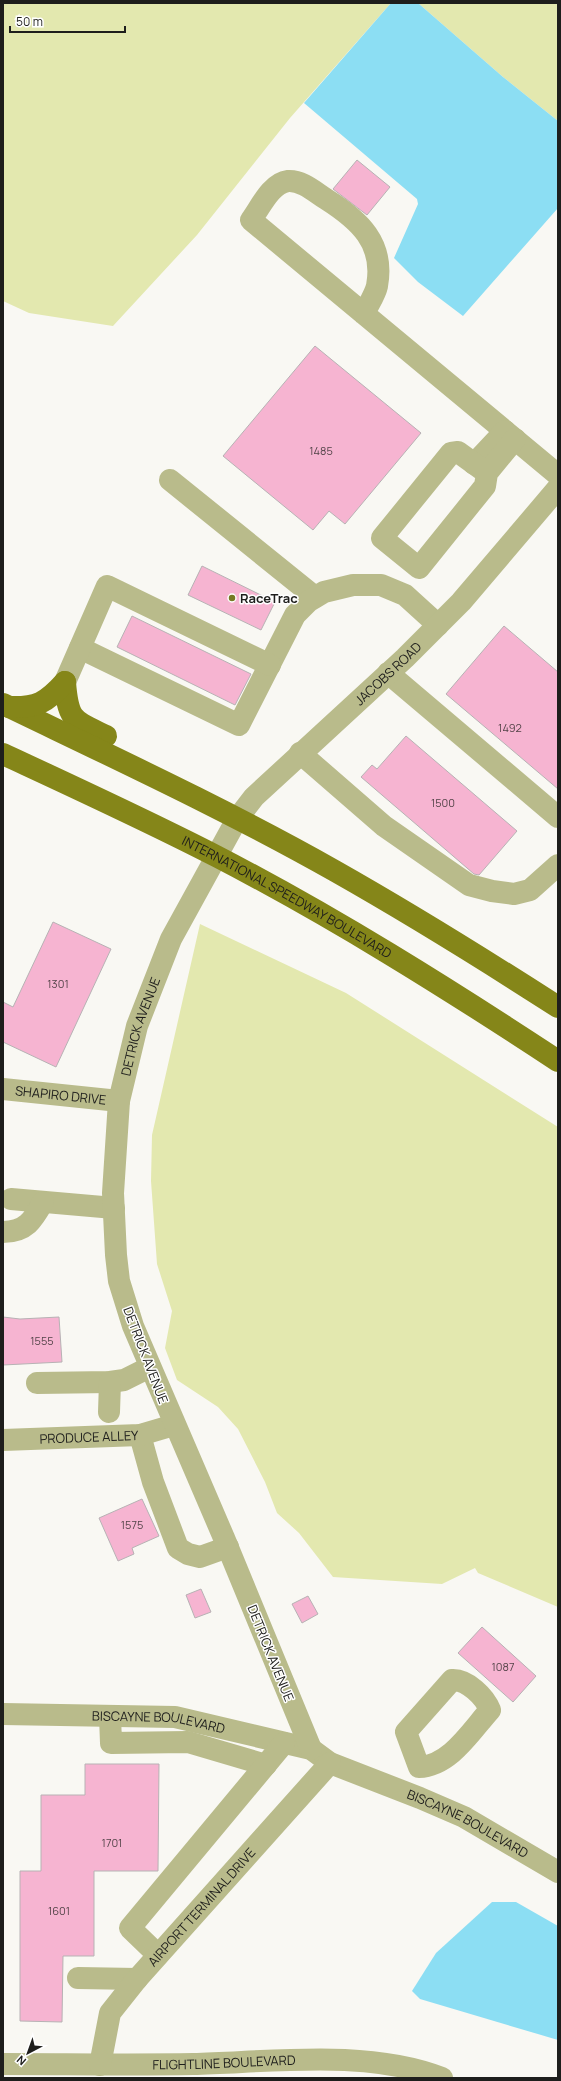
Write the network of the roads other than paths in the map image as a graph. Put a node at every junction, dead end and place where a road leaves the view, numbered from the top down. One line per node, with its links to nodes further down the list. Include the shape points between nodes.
1 (364, 314): 1 (street, via 251,220 274,188 288,181 306,185 346,211 365,229 375,245 378,267 376,287); 2 (street)
2 (510, 435): 3 (street); 4 (street)
3 (481, 468): 3 (street, via 485,486 418,568 382,538 451,453 458,452)
4 (558, 475)
5 (170, 480): 7 (street)
6 (558, 488): 8 (street, JACOBS ROAD, via 461,602)
7 (315, 597): 8 (street, via 352,585 381,585 405,595); 10 (street, via 295,615)
8 (438, 625): 11 (street, JACOBS ROAD)
9 (80, 648): 10 (street, via 239,725); 10 (street, via 107,586); 12 (street)
10 (270, 665)
11 (388, 673): 14 (street, JACOBS ROAD); 17 (street)
12 (65, 682): 13 (main road, via 49,699 25,708); 16 (main road, via 68,711 76,721 160,762)
13 (6, 706): 16 (main road)
14 (300, 753): 18 (street, JACOBS ROAD, via 254,797); 20 (street, via 384,826 469,885 514,894 530,890)
15 (3, 754): 19 (main road, INTERNATIONAL SPEEDWAY BOULEVARD)
16 (192, 796): 18 (main road)
17 (558, 817)
18 (237, 819): 19 (street, JACOBS ROAD); 21 (main road, via 335,871)
19 (216, 856): 22 (main road, INTERNATIONAL SPEEDWAY BOULEVARD, via 411,967); 24 (street, DETRICK AVENUE, via 170,939 137,1026)
20 (558, 865)
21 (558, 1007)
22 (558, 1061)
23 (3, 1089): 24 (street, SHAPIRO DRIVE)
24 (119, 1101): 27 (street, DETRICK AVENUE)
25 (11, 1199): 26 (street)
26 (43, 1202): 27 (street); 28 (street, via 32,1222 19,1229)
27 (114, 1208): 29 (street, DETRICK AVENUE, via 119,1281 133,1326)
28 (3, 1232)
29 (150, 1367): 30 (street, via 124,1380); 33 (street, DETRICK AVENUE)
30 (110, 1382): 31 (street); 32 (street)
31 (37, 1383)
32 (109, 1412)
33 (174, 1425): 34 (street, PRODUCE ALLEY); 36 (street, DETRICK AVENUE)
34 (140, 1435): 35 (street, PRODUCE ALLEY); 36 (street, via 152,1482 178,1548 200,1557)
35 (3, 1440)
36 (228, 1547): 40 (street, DETRICK AVENUE)
37 (3, 1714): 38 (street, BISCAYNE BOULEVARD)
38 (110, 1716): 39 (street, BISCAYNE BOULEVARD, via 175,1716); 42 (street, via 111,1743 188,1742)
39 (284, 1743): 40 (street, BISCAYNE BOULEVARD); 42 (street)
40 (311, 1749): 41 (street, BISCAYNE BOULEVARD)
41 (330, 1763): 44 (street, BISCAYNE BOULEVARD); 46 (street, AIRPORT TERMINAL DRIVE)
42 (266, 1765): 46 (street, via 130,1928)
43 (419, 1766): 44 (street)
44 (406, 1792): 45 (street, BISCAYNE BOULEVARD, via 464,1817)
45 (558, 1872)
46 (158, 1955): 48 (street, AIRPORT TERMINAL DRIVE)
47 (78, 1978): 48 (street)
48 (137, 1979): 49 (street, AIRPORT TERMINAL DRIVE, via 110,2013)
49 (100, 2065): 50 (street, FLIGHTLINE BOULEVARD); 51 (street, FLIGHTLINE BOULEVARD)
50 (8, 2068)
51 (194, 2071): 52 (street, FLIGHTLINE BOULEVARD, via 287,2059 379,2063 428,2072)
52 (442, 2078)

